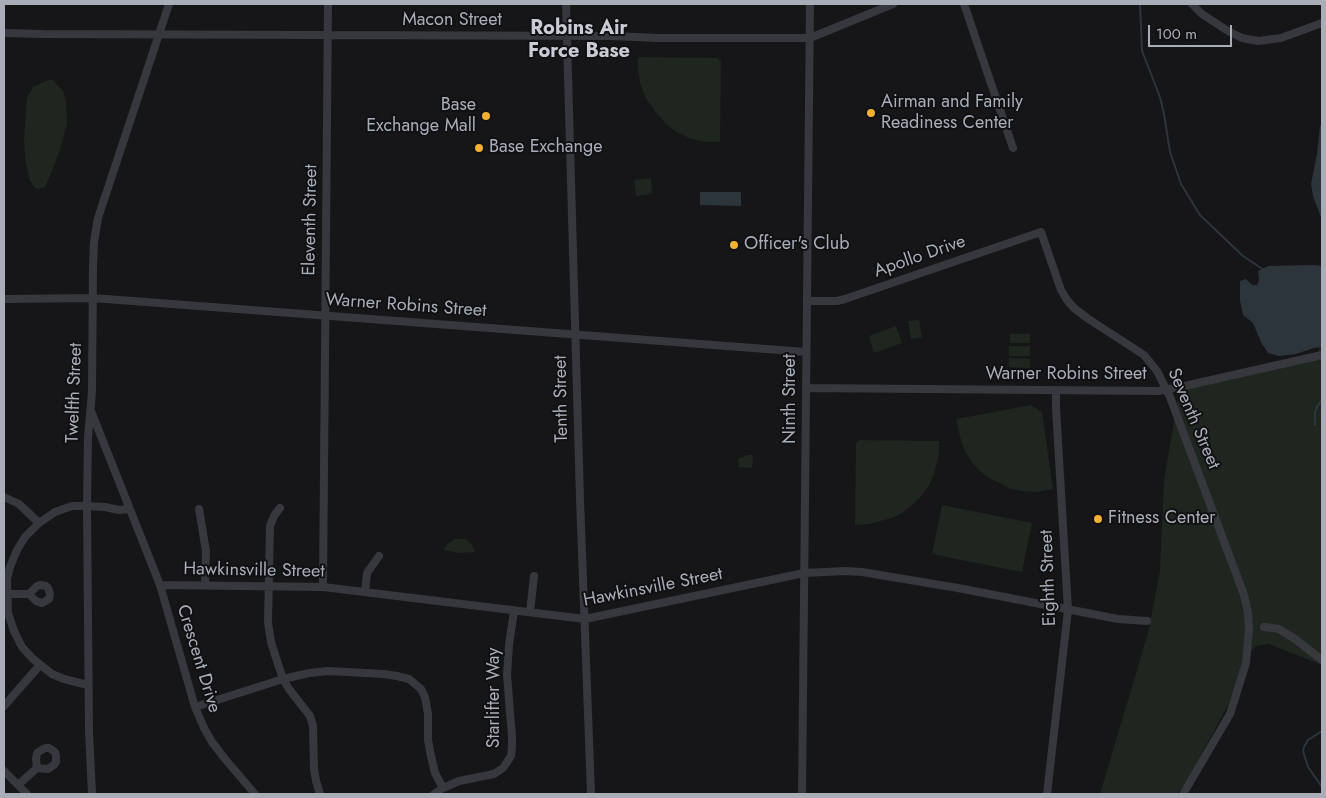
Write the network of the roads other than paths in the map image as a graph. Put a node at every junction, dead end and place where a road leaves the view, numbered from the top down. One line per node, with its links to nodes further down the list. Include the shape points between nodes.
1 (169, 4): 10 (street, Twelfth Street)
2 (328, 4): 11 (street, Eleventh Street)
3 (566, 4): 12 (street, Tenth Street)
4 (810, 4): 13 (street, Ninth Street)
5 (893, 4): 13 (street, Macon Street)
6 (964, 4): 14 (street)
7 (1192, 4): 8 (street, via 1228,31 1258,41 1286,36)
8 (1322, 23)
9 (4, 33): 10 (street, Macon Street)
10 (160, 33): 11 (street, Macon Street); 16 (street, Twelfth Street, via 98,218)
11 (328, 35): 12 (street, Macon Street); 19 (street, Eleventh Street)
12 (568, 36): 13 (street, Macon Street); 20 (street, Tenth Street)
13 (810, 38): 18 (street, Ninth Street)
14 (1013, 148)
15 (1041, 232): 18 (street, Apollo Drive, via 845,299); 24 (street, Seventh Street, via 1067,300 1087,318 1144,356)
16 (93, 298): 17 (street, Warner Robins Street); 19 (street, Warner Robins Street); 26 (street, Twelfth Street)
17 (4, 299)
18 (807, 301): 21 (street, Ninth Street)
19 (325, 315): 20 (street, Warner Robins Street); 40 (street, Eleventh Street)
20 (576, 334): 21 (street, Warner Robins Street); 48 (street, Tenth Street)
21 (806, 352): 23 (street, Ninth Street)
22 (1322, 355): 24 (street, Warner Robins Street)
23 (806, 388): 25 (street, Warner Robins Street); 34 (street, Ninth Street)
24 (1167, 389): 25 (street, Warner Robins Street); 69 (street, Seventh Street, via 1244,596 1249,630 1246,663 1230,714)
25 (1056, 391): 44 (street, Eighth Street)
26 (90, 409): 28 (street, Twelfth Street); 30 (street, Crescent Drive)
27 (4, 497): 32 (street, via 19,504)
28 (87, 506): 30 (street); 32 (street, via 63,509); 54 (street, Twelfth Street)
29 (280, 508): 39 (street, via 270,526)
30 (129, 509): 37 (street, Crescent Drive)
31 (199, 509): 38 (street, via 206,551)
32 (39, 523): 36 (street, via 17,550)
33 (379, 556): 41 (street, via 367,573)
34 (804, 573): 44 (street, Hawkinsville Street, via 862,572); 48 (street, Hawkinsville Street); 67 (street, Ninth Street)
35 (534, 576): 46 (street)
36 (6, 578): 42 (street)
37 (160, 585): 38 (street, Hawkinsville Street); 56 (street, Crescent Drive)
38 (206, 585): 39 (street, Hawkinsville Street)
39 (268, 586): 40 (street, Hawkinsville Street); 53 (street, via 271,642)
40 (323, 587): 41 (street, Hawkinsville Street)
41 (365, 592): 45 (street, Hawkinsville Street)
42 (7, 594): 43 (street); 47 (street)
43 (29, 594)
44 (1068, 610): 49 (street, Hawkinsville Street, via 1118,619); 68 (street, Eighth Street)
45 (514, 611): 46 (street, Hawkinsville Street); 60 (street, Starlifter Way, via 507,676 511,756 494,774)
46 (530, 612): 48 (street, Hawkinsville Street)
47 (6, 614): 52 (street, via 22,647)
48 (585, 619): 66 (street, Tenth Street)
49 (1147, 620)
50 (1264, 627): 51 (street, via 1278,629)
51 (1322, 660)
52 (40, 666): 54 (street, via 64,679); 55 (street)
53 (283, 679): 56 (street); 60 (street, via 328,671 409,679 422,689 425,697 430,756); 64 (street, via 310,716)
54 (88, 685): 62 (street, Twelfth Street)
55 (4, 706)
56 (195, 707): 63 (street, Crescent Drive, via 212,742)
57 (37, 768): 59 (street)
58 (4, 771): 59 (street)
59 (18, 785): 61 (street)
60 (443, 788): 65 (street, Starlifter Way)
61 (27, 794)
62 (92, 794)
63 (255, 794)
64 (319, 794)
65 (434, 794)
66 (591, 794)
67 (802, 794)
68 (1047, 794)
69 (1183, 794)

